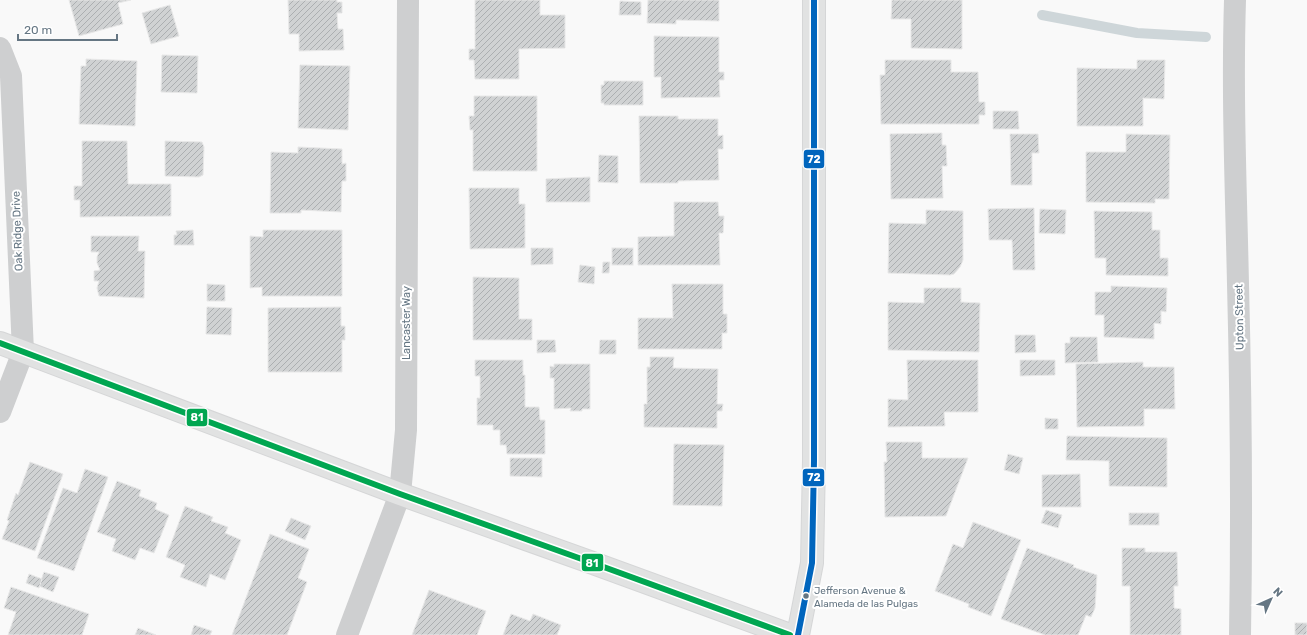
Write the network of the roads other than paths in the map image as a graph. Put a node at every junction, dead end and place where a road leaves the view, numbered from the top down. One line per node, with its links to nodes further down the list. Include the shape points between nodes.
1 (408, 0): 8 (street, Lancaster Way, via 406,430)
2 (814, 0): 11 (main road, via 812,555)
3 (1235, 0): 12 (street, Upton Street, via 1233,71 1240,358)
4 (0, 48): 6 (street, Oak Ridge Drive, via 11,76)
5 (0, 343): 6 (main road)
6 (23, 352): 7 (street, Oak Ridge Drive); 8 (main road)
7 (0, 412)
8 (400, 494): 9 (street, Lancaster Way); 10 (main road)
9 (347, 635)
10 (790, 635)
11 (798, 635)
12 (1240, 635)

